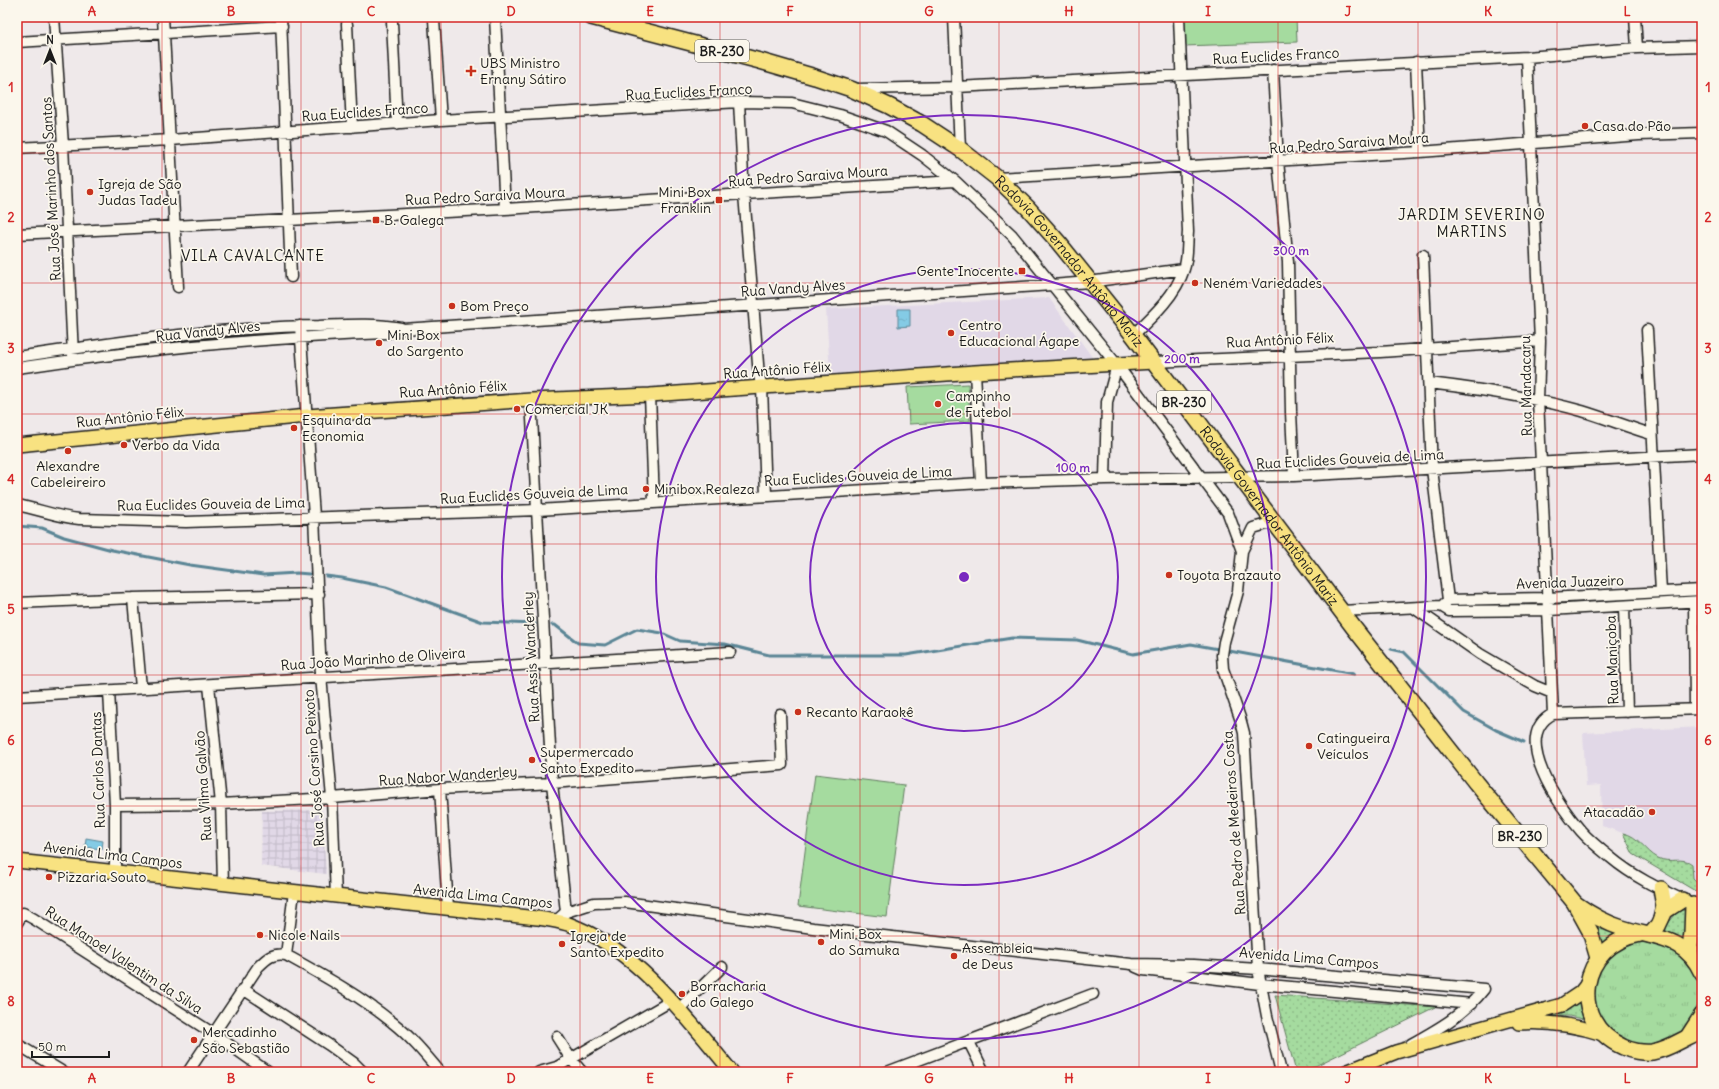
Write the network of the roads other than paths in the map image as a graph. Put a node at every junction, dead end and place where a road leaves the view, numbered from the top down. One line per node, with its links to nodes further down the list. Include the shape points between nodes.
1 (54, 17): 13 (street, Rua José Marinho dos Santos)
2 (163, 17): 12 (street)
3 (495, 17): 24 (street)
4 (591, 17): 22 (highway, Rodovia Governador Antônio Mariz / BR-230, via 815,76)
5 (954, 17): 21 (street)
6 (1179, 17): 20 (street)
7 (1635, 17): 16 (street)
8 (434, 20): 25 (street)
9 (282, 21): 12 (street); 28 (street)
10 (392, 22): 26 (street)
11 (347, 24): 27 (street)
12 (164, 33): 13 (street); 30 (street)
13 (55, 40): 14 (street); 32 (street, Rua José Marinho dos Santos)
14 (17, 42)
15 (1702, 46): 16 (street, Rua Euclides Franco)
16 (1637, 48): 17 (street, Rua Euclides Franco)
17 (1527, 58): 18 (street, Rua Euclides Franco); 31 (street, Rua Mandacaru)
18 (1416, 62): 19 (street, Rua Euclides Franco); 35 (street)
19 (1273, 70): 20 (street, Rua Euclides Franco); 36 (street)
20 (1182, 75): 21 (street, Rua Euclides Franco); 37 (street)
21 (957, 87): 22 (street, Rua Euclides Franco); 34 (street)
22 (851, 90): 34 (highway, Rodovia Governador Antônio Mariz / BR-230, via 889,106)
23 (738, 102): 24 (street, Rua Euclides Franco); 39 (street, Rua Euclides Franco, via 792,103 840,115 886,131 922,154); 40 (street)
24 (501, 117): 25 (street, Rua Euclides Franco); 41 (street)
25 (441, 120): 26 (street, Rua Euclides Franco)
26 (397, 124): 27 (street, Rua Euclides Franco)
27 (352, 127): 28 (street, Rua Euclides Franco)
28 (286, 132): 30 (street, Rua Euclides Franco); 42 (street)
29 (1702, 133): 31 (street, Rua Pedro Saraiva Moura, via 1639,135)
30 (170, 140): 32 (street, Rua Euclides Franco); 43 (street)
31 (1530, 144): 35 (street, Rua Pedro Saraiva Moura); 59 (street, Rua Mandacaru)
32 (63, 145): 33 (street, Rua Euclides Franco); 44 (street, Rua José Marinho dos Santos)
33 (17, 148)
34 (960, 149): 38 (highway, Rodovia Governador Antônio Mariz / BR-230)
35 (1420, 152): 36 (street, Rua Pedro Saraiva Moura)
36 (1278, 161): 37 (street, Rua Pedro Saraiva Moura); 63 (street, via 1288,262)
37 (1184, 168): 38 (street, Rua Pedro Saraiva Moura); 47 (street, via 1188,232)
38 (997, 178): 49 (highway, Rodovia Governador Antônio Mariz / BR-230, via 1059,243)
39 (955, 181): 40 (street, Rua Pedro Saraiva Moura); 50 (street, Rua Euclides Franco, via 1012,235)
40 (744, 194): 41 (street, Rua Pedro Saraiva Moura); 52 (street)
41 (505, 209): 42 (street, Rua Pedro Saraiva Moura)
42 (289, 220): 43 (street, Rua Pedro Saraiva Moura); 48 (street)
43 (175, 225): 44 (street, Rua Pedro Saraiva Moura); 51 (street)
44 (67, 231): 45 (street, Rua Pedro Saraiva Moura); 61 (street, Rua José Marinho dos Santos)
45 (17, 234)
46 (1423, 255): 62 (street)
47 (1184, 269): 49 (street, Rua Vandy Alves); 57 (street, via 1158,311)
48 (291, 277)
49 (1089, 282): 50 (street, Rua Vandy Alves); 57 (highway, Rodovia Governador Antônio Mariz / BR-230)
50 (1052, 285): 52 (street, Rua Vandy Alves); 67 (street, Rua Euclides Franco)
51 (178, 287)
52 (754, 305): 54 (street, Rua Vandy Alves); 71 (street, via 759,376)
53 (300, 326): 54 (street, Rua Vandy Alves, via 385,325); 55 (street, Rua Vandy Alves); 58 (street, Rua José Corsino Peixoto)
54 (403, 329): 58 (street, Rua Vandy Alves, via 387,333)
55 (223, 330): 60 (street); 61 (street, Rua Vandy Alves)
56 (1647, 330): 76 (street)
57 (1133, 335): 66 (highway, Rodovia Governador Antônio Mariz / BR-230)
58 (300, 337): 60 (street, Rua Vandy Alves); 75 (street, Rua José Corsino Peixoto)
59 (1540, 341): 62 (street, Rua Antônio Félix); 74 (street, Rua Mandacaru)
60 (224, 342): 65 (street, Rua Vandy Alves)
61 (74, 348): 64 (street, Rua Vandy Alves); 65 (street, Rua José Marinho dos Santos)
62 (1428, 349): 63 (street, Rua Antônio Félix); 70 (street)
63 (1290, 356): 66 (street, Rua Antônio Félix); 82 (street)
64 (17, 357)
65 (74, 359): 68 (street, Rua Vandy Alves)
66 (1154, 362): 67 (main road, Rua Antônio Félix); 84 (highway, Rodovia Governador Antônio Mariz / BR-230)
67 (1117, 365): 69 (main road, Rua Antônio Félix); 83 (street, Rua Euclides Franco); 85 (street, via 1107,402)
68 (17, 368)
69 (975, 372): 71 (main road, Rua Antônio Félix); 86 (street)
70 (1429, 384): 74 (street, via 1487,390); 81 (street)
71 (762, 386): 72 (main road, Rua Antônio Félix); 87 (street)
72 (650, 394): 73 (main road, Rua Antônio Félix); 88 (street)
73 (531, 400): 75 (main road, Rua Antônio Félix); 90 (street, Rua Assis Wanderley)
74 (1538, 400): 76 (street, via 1582,411); 80 (street, Rua Mandacaru)
75 (307, 416): 77 (main road, Rua Antônio Félix); 91 (street, Rua José Corsino Peixoto)
76 (1652, 434): 79 (street)
77 (17, 445)
78 (1702, 454): 79 (street, Rua Euclides Gouveia de Lima)
79 (1654, 457): 80 (street, Rua Euclides Gouveia de Lima); 95 (street)
80 (1541, 462): 81 (street, Rua Euclides Gouveia de Lima); 98 (street, Rua Mandacaru)
81 (1432, 469): 82 (street, Rua Euclides Gouveia de Lima); 101 (street)
82 (1294, 476): 84 (street, Rua Euclides Gouveia de Lima)
83 (1203, 478): 84 (street, Rua Euclides Gouveia de Lima); 85 (street, Rua Euclides Gouveia de Lima); 93 (street, Rua Pedro de Medeiros Costa, via 1228,513)
84 (1241, 478): 92 (highway, Rodovia Governador Antônio Mariz / BR-230)
85 (1105, 479): 86 (street, Rua Euclides Gouveia de Lima)
86 (980, 483): 87 (street, Rua Euclides Gouveia de Lima)
87 (766, 496): 88 (street, Rua Euclides Gouveia de Lima)
88 (654, 502): 90 (street, Rua Euclides Gouveia de Lima)
89 (17, 505): 91 (street, Rua Euclides Gouveia de Lima, via 65,518 79,519 186,522)
90 (538, 510): 91 (street, Rua Euclides Gouveia de Lima); 107 (street, Rua Assis Wanderley)
91 (314, 516): 96 (street, Rua José Corsino Peixoto)
92 (1274, 522): 93 (street, Rua Pedro de Medeiros Costa, via 1253,528); 105 (highway, Rodovia Governador Antônio Mariz / BR-230)
93 (1242, 550): 143 (street, Rua Pedro de Medeiros Costa, via 1238,591 1222,655 1226,682 1244,733)
94 (1702, 590): 95 (street, Avenida Juazeiro)
95 (1661, 592): 98 (street, Avenida Juazeiro)
96 (319, 594): 97 (street); 108 (street, Rua José Corsino Peixoto)
97 (133, 598): 100 (street); 110 (street)
98 (1548, 598): 101 (street, Avenida Juazeiro); 104 (street, Rua Mandacaru)
99 (1698, 601): 102 (street, Avenida Juazeiro); 114 (street)
100 (17, 603)
101 (1444, 603): 103 (street, Avenida Juazeiro); 104 (street, Avenida Juazeiro, via 1450,611)
102 (1624, 606): 104 (street, Avenida Juazeiro); 115 (street, Rua Maniçoba)
103 (1414, 608): 105 (street, Avenida Juazeiro); 112 (street, via 1480,654)
104 (1548, 610): 112 (street, Rua Mandacaru)
105 (1341, 611): 129 (highway, Rodovia Governador Antônio Mariz / BR-230, via 1476,783)
106 (730, 652): 107 (street, Rua João Marinho de Oliveira)
107 (546, 662): 108 (street, Rua João Marinho de Oliveira); 118 (street, Rua Assis Wanderley)
108 (321, 676): 109 (street, Rua João Marinho de Oliveira); 120 (street, Rua José Corsino Peixoto)
109 (209, 685): 110 (street, Rua João Marinho de Oliveira); 121 (street, Rua Vilma Galvão)
110 (141, 688): 111 (street, Rua João Marinho de Oliveira)
111 (109, 691): 113 (street, Rua João Marinho de Oliveira); 122 (street, Rua Carlos Dantas)
112 (1552, 693): 117 (street, Rua Mandacaru)
113 (17, 696)
114 (1699, 709): 115 (street)
115 (1628, 712): 117 (street)
116 (780, 714): 118 (street, Rua Nabor Wanderley, via 782,765)
117 (1549, 716): 126 (street, via 1536,732 1536,755 1546,779 1562,804 1581,831 1610,858)
118 (552, 783): 119 (street, Rua Nabor Wanderley); 132 (street, Rua Assis Wanderley)
119 (440, 789): 120 (street, Rua Nabor Wanderley); 131 (street)
120 (332, 798): 121 (street, Rua Nabor Wanderley); 128 (street, Rua José Corsino Peixoto)
121 (221, 804): 122 (street, Rua Nabor Wanderley); 125 (street, Rua Vilma Galvão)
122 (115, 805): 124 (street, Rua Carlos Dantas)
123 (17, 861): 124 (main road, Avenida Lima Campos)
124 (115, 872): 125 (main road, Avenida Lima Campos)
125 (223, 884): 127 (main road, Avenida Lima Campos)
126 (1661, 889): 130 (street); 133 (highway, via 1664,906)
127 (294, 892): 128 (main road, Avenida Lima Campos); 139 (street)
128 (336, 897): 131 (main road, Avenida Lima Campos)
129 (1574, 902): 137 (highway, Rodovia Governador Antônio Mariz / BR-230, via 1606,922); 140 (highway, Rodovia Governador Antônio Mariz / BR-230, via 1590,931)
130 (1693, 905): 133 (highway, via 1665,911); 136 (highway)
131 (448, 907): 134 (main road, Avenida Lima Campos)
132 (566, 912): 134 (street, Avenida Lima Campos); 141 (street, Avenida Lima Campos, via 594,903 625,902 813,928)
133 (1661, 919): 137 (highway, via 1658,926)
134 (556, 921): 154 (main road, via 577,927 602,940 628,959)
135 (17, 923): 158 (street, Rua Manoel Valentim da Silva, via 23,913)
136 (1697, 929): 138 (highway)
137 (1645, 934): 138 (highway, Rodovia Governador Antônio Mariz / BR-230, via 1676,944); 140 (highway, via 1632,935 1616,942)
138 (1689, 952): 144 (highway, Rodovia Governador Antônio Mariz / BR-230)
139 (286, 955): 150 (street, via 272,955 258,968); 169 (street, via 366,1002 392,1022)
140 (1598, 958): 147 (highway, via 1591,970)
141 (1131, 964): 143 (street, Avenida Lima Campos); 148 (street, Avenida Lima Campos, via 1143,970)
142 (722, 967): 154 (street)
143 (1258, 969): 145 (street, Avenida Lima Campos); 148 (street, Rua Pedro de Medeiros Costa)
144 (1702, 973)
145 (1302, 974): 146 (street, Avenida Lima Campos); 149 (street)
146 (1374, 980): 152 (street); 153 (street, Avenida Lima Campos, via 1484,990)
147 (1588, 983): 156 (main road, via 1580,993 1562,1005); 159 (highway, via 1587,994 1591,1015)
148 (1260, 984): 149 (street, Avenida Lima Campos); 175 (street, Rua Pedro de Medeiros Costa)
149 (1301, 988): 152 (street, Avenida Lima Campos)
150 (244, 990): 158 (street); 168 (street, via 323,1041)
151 (1093, 994): 161 (street)
152 (1373, 995): 153 (street, Avenida Lima Campos)
153 (1472, 1004): 163 (street, via 1428,1035)
154 (675, 1005): 164 (street); 172 (main road)
155 (1702, 1015): 157 (highway)
156 (1493, 1025): 159 (main road, via 1554,1023 1582,1027); 163 (main road)
157 (1695, 1033): 159 (highway, via 1672,1047 1651,1052 1630,1050 1615,1044)
158 (214, 1034): 166 (street); 167 (street, Rua Manoel Valentim da Silva)
159 (1603, 1034)
160 (558, 1037): 164 (street)
161 (969, 1042): 173 (street); 174 (street)
162 (17, 1044): 165 (street)
163 (1396, 1052): 176 (main road)
164 (571, 1060): 170 (street, via 557,1068); 171 (street)
165 (63, 1072)
166 (188, 1072)
167 (268, 1072)
168 (363, 1072)
169 (440, 1072)
170 (539, 1072)
171 (582, 1072)
172 (732, 1072)
173 (887, 1072)
174 (984, 1072)
175 (1281, 1072)
176 (1346, 1072)

